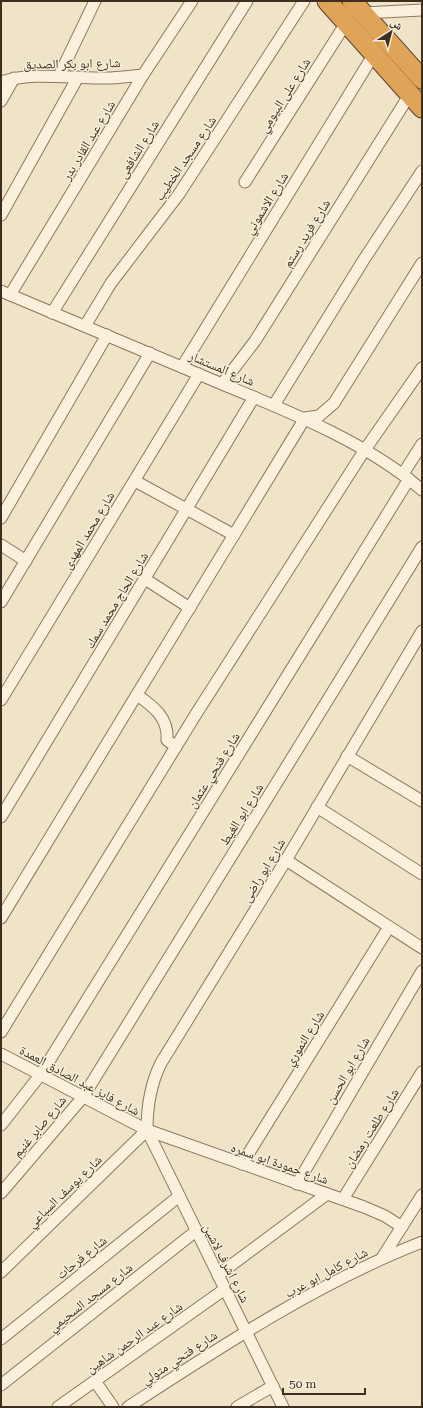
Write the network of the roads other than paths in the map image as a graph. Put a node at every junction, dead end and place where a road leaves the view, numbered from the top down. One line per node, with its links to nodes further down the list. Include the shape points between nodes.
1 (94, 1): 11 (street)
2 (192, 1): 10 (street, شارع عبد القادر بدر)
3 (247, 1): 23 (street, شارع الشافعى)
4 (304, 1): 24 (street, شارع مسجد الخطيب, via 179,194 111,283)
5 (327, 1): 8 (highway)
6 (357, 7): 7 (street); 14 (highway)
7 (422, 10)
8 (346, 23): 9 (highway); 19 (street, شارع على البيومي)
9 (374, 54): 17 (highway); 27 (street, شارع الاشموني)
10 (143, 75): 12 (street, شارع ابو بكر الصديق); 22 (street, شارع عبد القادر بدر)
11 (59, 76): 12 (street, شارع ابو بكر الصديق); 13 (street, شارع ابو بكر الصديق)
12 (78, 77): 20 (street)
13 (14, 78): 15 (street, شارع ابو بكر الصديق); 16 (street)
14 (422, 80)
15 (1, 82)
16 (1, 101)
17 (416, 101): 30 (street, شارع فريد رستم, via 255,341)
18 (422, 171): 32 (street)
19 (245, 182)
20 (1, 215)
21 (422, 263): 33 (street, via 334,403 319,416)
22 (6, 293): 23 (street, شارع المستشار)
23 (52, 312): 24 (street, شارع المستشار)
24 (85, 326): 25 (street, شارع المستشار)
25 (107, 335): 26 (street, شارع المستشار); 40 (street)
26 (150, 353): 27 (street, شارع المستشار); 44 (street)
27 (182, 367): 29 (street, شارع المستشار)
28 (422, 368): 35 (street)
29 (199, 374): 30 (street, شارع المستشار); 37 (street, شارع محمد المهدى)
30 (222, 384): 31 (street, شارع المستشار)
31 (254, 397): 32 (street, شارع المستشار); 39 (street, شارع الحاج محمد سمك)
32 (274, 405): 33 (street, شارع المستشار)
33 (305, 418): 35 (street, شارع المستشار); 41 (street)
34 (422, 444): 36 (street, شارع فتحي عثمان)
35 (364, 451): 36 (street, شارع المستشار); 51 (street)
36 (406, 477): 38 (street, شارع المستشار); 65 (street, شارع فتحي عثمان)
37 (135, 481): 39 (street); 50 (street, شارع محمد المهدى)
38 (422, 490)
39 (188, 509): 41 (street); 45 (street, شارع الحاج محمد سمك)
40 (1, 518)
41 (234, 535): 47 (street)
42 (1, 545): 44 (street)
43 (422, 547): 66 (street, شارع ابو الغيط)
44 (26, 561): 46 (street)
45 (145, 580): 47 (street); 55 (street, شارع الحاج محمد سمك)
46 (1, 602)
47 (190, 608): 49 (street)
48 (422, 631): 52 (street, شارع ابو راضى)
49 (137, 695): 51 (street, via 162,716 167,740); 58 (street)
50 (1, 700)
51 (176, 747): 62 (street)
52 (347, 756): 53 (street); 54 (street, شارع ابو راضى)
53 (422, 801)
54 (317, 807): 56 (street, شارع ابو راضى); 57 (street)
55 (1, 817)
56 (286, 860): 59 (street); 68 (street, شارع ابو راضى, via 161,1063 148,1097)
57 (422, 874)
58 (1, 918)
59 (389, 927): 60 (street); 69 (street, شارع النموري)
60 (422, 948)
61 (422, 971): 70 (street, شارع ابو الحسن)
62 (1, 1032)
63 (1, 1054): 65 (street, شارع فايز عبد الصادق العمدة)
64 (422, 1072): 75 (street, شارع طلعت رمضان)
65 (41, 1074): 66 (street, شارع فايز عبد الصادق العمدة); 67 (street, شارع فتحي عثمان)
66 (83, 1097): 68 (street, شارع فايز عبد الصادق العمدة); 71 (street, شارع صابر غنيم)
67 (1, 1125)
68 (146, 1130): 69 (street, شارع حمودة ابو سمره); 74 (street, شارع اشرف لاشين); 80 (street, شارع يوسف السباعي)
69 (242, 1164): 70 (street, شارع حمودة ابو سمره)
70 (297, 1184): 72 (street, شارع حمودة ابو سمره)
71 (1, 1193)
72 (327, 1194): 75 (street, شارع حمودة ابو سمره); 81 (street)
73 (422, 1195): 76 (street)
74 (178, 1197): 77 (street, شارع اشرف لاشين); 84 (street, شارع فرحات)
75 (343, 1199): 76 (street, شارع حمودة ابو سمره, via 385,1216)
76 (402, 1227): 79 (street)
77 (196, 1231): 81 (street, شارع اشرف لاشين); 86 (street, شارع مسجد السحيمي)
78 (422, 1242): 79 (street, شارع كامل ابو عرب)
79 (382, 1258): 83 (street, شارع كامل ابو عرب)
80 (1, 1272)
81 (218, 1275): 82 (street, شارع اشرف لاشين)
82 (225, 1289): 83 (street, شارع اشرف لاشين); 85 (street, شارع عبد الرحمن شاهين)
83 (245, 1330): 87 (street, شارع اشرف لاشين); 90 (street, شارع فتحي متولي)
84 (1, 1339)
85 (95, 1381): 88 (street, شارع عبد الرحمن شاهين); 89 (street)
86 (1, 1385)
87 (273, 1386): 91 (street); 92 (street, شارع اشرف لاشين)
88 (58, 1407)
89 (113, 1407)
90 (128, 1407)
91 (237, 1407)
92 (284, 1407)

